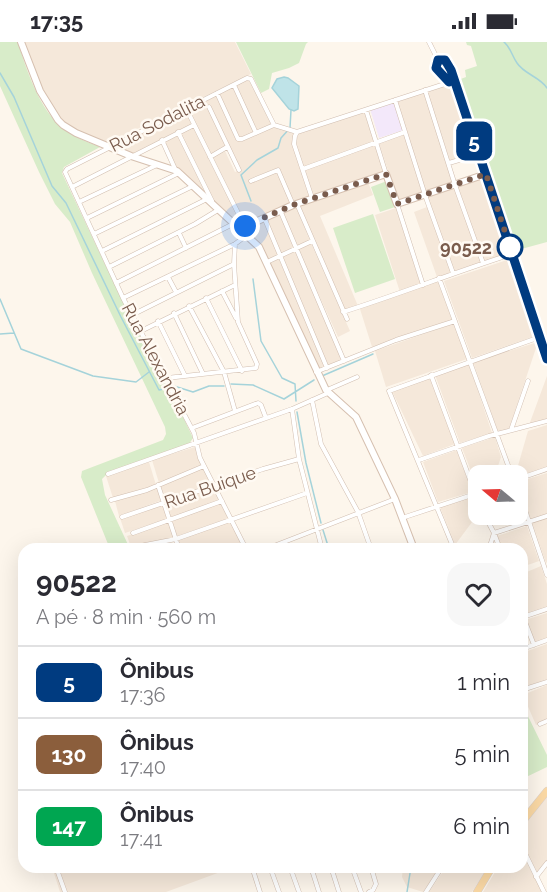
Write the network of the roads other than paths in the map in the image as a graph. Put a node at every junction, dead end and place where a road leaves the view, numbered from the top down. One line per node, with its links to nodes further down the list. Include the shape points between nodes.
1 (21, 42): 20 (main road, via 35,80 58,120 76,133)
2 (429, 42): 3 (street)
3 (438, 60): 4 (street, via 436,68); 4 (street, via 447,62)
4 (452, 82): 6 (street); 22 (street)
5 (234, 85): 7 (street, Rua Sodalita); 13 (street, Rua Sodalita, via 251,79); 17 (street)
6 (425, 90): 8 (street); 25 (street)
7 (217, 93): 10 (street, Rua Sodalita); 17 (street, via 238,139)
8 (395, 100): 11 (street); 16 (street)
9 (209, 107): 21 (street)
10 (186, 108): 12 (street); 20 (street, Rua Sodalita)
11 (366, 110): 15 (street); 19 (street)
12 (194, 125): 14 (street); 24 (street)
13 (274, 125): 15 (street); 17 (street)
14 (178, 132): 18 (street); 43 (street)
15 (297, 132): 28 (street, via 294,144)
16 (405, 132): 19 (street); 37 (street)
17 (256, 133)
18 (162, 140): 23 (street); 30 (street)
19 (377, 142): 28 (street); 31 (street)
20 (109, 146): 23 (main road); 27 (street, Rua Sodalita)
21 (227, 147): 24 (street); 29 (street)
22 (479, 154): 25 (street); 32 (street)
23 (131, 156): 26 (main road); 36 (street)
24 (210, 157): 48 (street)
25 (449, 163): 34 (street)
26 (159, 164): 30 (main road); 40 (street)
27 (67, 169): 36 (street, Rua Alexandria, via 65,174)
28 (303, 169): 39 (street)
29 (239, 170)
30 (178, 172): 35 (main road); 46 (street)
31 (386, 174): 39 (main road); 42 (main road)
32 (486, 174): 34 (main road); 57 (main road)
33 (251, 181): 41 (street, via 278,170)
34 (455, 185): 37 (main road); 60 (street)
35 (194, 186): 38 (main road); 50 (street)
36 (72, 187): 40 (street, Rua Alexandria)
37 (425, 195): 42 (main road); 63 (street)
38 (208, 198): 43 (main road); 56 (street)
39 (312, 198): 41 (main road)
40 (79, 202): 46 (street, Rua Alexandria)
41 (295, 204): 44 (main road); 52 (street)
42 (397, 204): 68 (street)
43 (215, 207): 47 (main road); 49 (street)
44 (280, 210): 45 (main road); 55 (street)
45 (264, 217): 48 (main road); 58 (street)
46 (87, 218): 50 (street, Rua Alexandria)
47 (233, 224): 48 (main road); 54 (street)
48 (242, 228): 51 (main road)
49 (179, 233): 54 (street); 62 (street)
50 (94, 234): 56 (street, Rua Alexandria)
51 (247, 234): 53 (street); 59 (main road, via 260,247)
52 (312, 241): 55 (street); 74 (street)
53 (235, 244): 61 (street); 64 (street)
54 (186, 248): 66 (street)
55 (296, 248): 58 (street); 85 (street)
56 (102, 251): 62 (street, Rua Alexandria)
57 (512, 254): 60 (street); 83 (main road)
58 (280, 257): 59 (street); 87 (street)
59 (267, 262): 90 (main road)
60 (483, 263): 63 (street)
61 (234, 264): 67 (street); 70 (street)
62 (109, 267): 66 (street, Rua Alexandria)
63 (453, 273): 65 (street)
64 (168, 277): 70 (street); 71 (street)
65 (439, 278): 68 (street); 79 (street)
66 (116, 283): 71 (street, Rua Alexandria)
67 (235, 285): 69 (street); 80 (street)
68 (423, 285): 74 (street)
69 (222, 291): 72 (street); 80 (street)
70 (176, 292): 76 (street)
71 (123, 298): 76 (street, Rua Alexandria)
72 (206, 298): 73 (street); 88 (street)
73 (189, 306): 75 (street); 89 (street)
74 (344, 312): 77 (street)
75 (174, 314): 78 (street); 91 (street)
76 (132, 315): 81 (street, Rua Alexandria)
77 (347, 320)
78 (158, 321): 81 (street); 93 (street)
79 (455, 321): 85 (street); 86 (street)
80 (238, 322): 88 (street, via 257,366)
81 (141, 331): 95 (street, Rua Alexandria)
82 (547, 335): 83 (main road)
83 (540, 337): 84 (main road); 86 (street)
84 (547, 359)
85 (344, 361): 87 (street)
86 (471, 362): 92 (street); 105 (street)
87 (327, 368): 90 (street)
88 (242, 370): 89 (street)
89 (224, 372): 91 (street); 100 (street)
90 (316, 372): 97 (main road)
91 (203, 374): 93 (street)
92 (431, 375): 107 (street); 109 (street, via 389,393)
93 (184, 376): 95 (street)
94 (357, 377): 97 (street)
95 (166, 378): 103 (street, Rua Alexandria)
96 (528, 381): 104 (street)
97 (327, 391): 98 (street); 120 (main road, via 356,417)
98 (312, 400): 99 (street); 125 (street, via 321,444)
99 (292, 409): 101 (street); 108 (street)
100 (235, 411): 101 (street, via 259,403); 103 (street)
101 (266, 418): 106 (street)
102 (547, 422): 104 (street)
103 (192, 428): 106 (street, Rua Alexandria)
104 (511, 431): 105 (street)
105 (497, 434): 107 (street); 110 (street)
106 (197, 444): 111 (street, Rua Alexandria); 114 (street)
107 (458, 447): 109 (street); 113 (street)
108 (299, 459): 117 (street, Rua Buique); 118 (street)
109 (419, 460): 124 (street)
110 (508, 465)
111 (204, 466): 116 (street); 117 (street, Rua Alexandria)
112 (547, 469): 115 (street)
113 (468, 471)
114 (108, 474)
115 (528, 476)
116 (158, 485): 121 (street); 123 (street)
117 (215, 485): 122 (street, Rua Alexandria); 123 (street, Rua Buique)
118 (307, 494): 129 (street); 134 (street)
119 (468, 496): 124 (street)
120 (395, 499): 125 (street); 128 (main road)
121 (111, 500)
122 (222, 501): 129 (street, Rua Alexandria); 131 (street)
123 (164, 502): 127 (street, Rua Buique); 131 (street)
124 (437, 506): 128 (street); 145 (street)
125 (358, 512): 134 (street); 143 (street)
126 (547, 516): 132 (street)
127 (122, 517)
128 (402, 518): 144 (main road)
129 (232, 519): 137 (street); 140 (street, Rua Alexandria)
130 (528, 519): 132 (street)
131 (170, 520): 135 (street); 137 (street)
132 (529, 522): 136 (street); 148 (street)
133 (490, 525): 136 (street)
134 (316, 529): 141 (street); 142 (street)
135 (133, 533)
136 (494, 533): 146 (street); 147 (street)
137 (176, 539): 138 (street); 139 (street)
138 (158, 543)
139 (177, 543)
140 (243, 543)
141 (281, 543)
142 (320, 543)
143 (369, 543)
144 (412, 543)
145 (452, 543)
146 (491, 543)
147 (498, 543)
148 (545, 563): 149 (street)
149 (547, 575)
150 (547, 609): 151 (street)
151 (528, 614)
152 (528, 630): 154 (street)
153 (547, 640): 154 (street)
154 (534, 645): 155 (street)
155 (528, 647)
156 (547, 682): 157 (street)
157 (528, 688)
158 (547, 721): 159 (street)
159 (540, 724)
160 (547, 790): 161 (main road)
161 (528, 814)
162 (528, 860): 174 (street)
163 (547, 863): 174 (street)
164 (58, 873): 176 (street)
165 (254, 873): 177 (street)
166 (272, 873): 178 (street)
167 (292, 873): 179 (street)
168 (313, 873): 180 (street)
169 (333, 873): 181 (street)
170 (354, 873): 182 (street)
171 (374, 873): 175 (street, via 376,884)
172 (438, 873): 183 (street)
173 (488, 873): 184 (main road)
174 (536, 877): 185 (street)
175 (371, 891)
176 (65, 892)
177 (260, 892)
178 (279, 892)
179 (299, 892)
180 (319, 892)
181 (339, 892)
182 (361, 892)
183 (426, 892)
184 (477, 892)
185 (544, 892)

